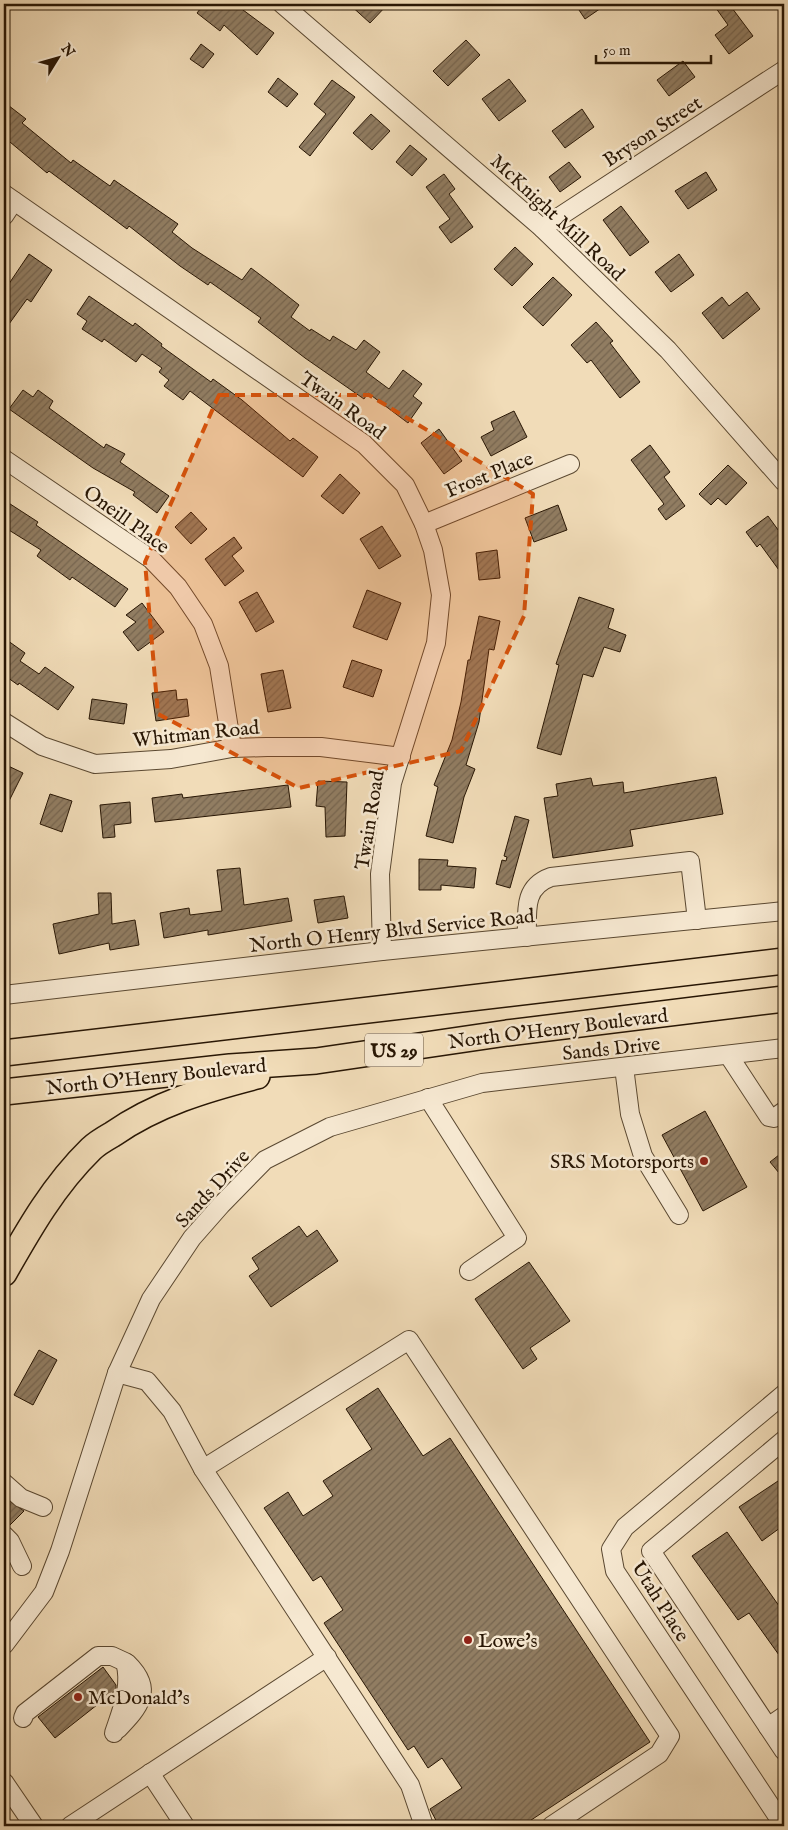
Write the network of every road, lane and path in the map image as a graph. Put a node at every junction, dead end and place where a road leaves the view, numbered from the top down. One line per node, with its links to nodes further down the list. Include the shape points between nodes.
1 (282, 4): 5 (street, McKnight Mill Road)
2 (784, 70): 5 (street, Bryson Street)
3 (9, 197): 4 (street); 9 (street, Twain Road, via 364,444 405,486)
4 (4, 216)
5 (542, 228): 8 (street, McKnight Mill Road, via 668,350)
6 (4, 459): 11 (street, Oneill Place, via 151,559 178,587 203,624 219,666)
7 (570, 464): 9 (street, Frost Place)
8 (784, 482)
9 (424, 524): 12 (street, Twain Road, via 433,550 441,595 436,643)
10 (4, 722): 11 (street, Whitman Road, via 42,746 95,764 171,759)
11 (232, 748): 12 (street, Whitman Road, via 321,747)
12 (401, 757): 16 (street, Twain Road, via 392,783 380,874)
13 (784, 911): 14 (street, North O Henry Blvd Service Road)
14 (697, 920): 15 (street, North O Henry Blvd Service Road); 15 (street, via 690,861 539,881 529,895)
15 (527, 936): 16 (street, North O Henry Blvd Service Road)
16 (382, 951): 18 (street, North O Henry Blvd Service Road)
17 (784, 960): 21 (highway, North O'Henry Boulevard / US 29)
18 (4, 995)
19 (784, 999): 23 (highway, North O'Henry Boulevard / US 29, via 507,1033)
20 (784, 1048): 22 (street, Sands Drive)
21 (4, 1053)
22 (728, 1056): 24 (street, Sands Drive); 27 (street, via 769,1116 774,1118)
23 (316, 1061): 25 (highway, North O'Henry Boulevard / US 29); 30 (highway, via 223,1085 157,1107 133,1120 92,1148 62,1180)
24 (624, 1068): 26 (street, Sands Drive, via 482,1083); 28 (street, via 630,1114 643,1156)
25 (4, 1092)
26 (428, 1098): 29 (street, via 517,1238); 31 (street, Sands Drive, via 330,1127 265,1160 192,1238 151,1299)
27 (784, 1111)
28 (679, 1216)
29 (469, 1271)
30 (4, 1273)
31 (117, 1373): 34 (street, via 147,1381 172,1410); 39 (street, Sands Drive, via 44,1592)
32 (784, 1394): 48 (street, Utah Place, via 625,1527 611,1549 615,1571)
33 (784, 1440): 43 (street, via 651,1551)
34 (203, 1469): 40 (street); 53 (street, via 409,1340 670,1736 660,1754)
35 (4, 1483): 36 (street, via 21,1498)
36 (43, 1506)
37 (4, 1535): 38 (street)
38 (22, 1566)
39 (4, 1645)
40 (327, 1657): 46 (street); 52 (street, via 410,1785)
41 (784, 1716): 43 (street)
42 (23, 1718): 44 (street, via 98,1656 112,1656 125,1662 129,1676)
43 (768, 1727): 45 (street)
44 (114, 1733)
45 (784, 1751)
46 (150, 1773): 50 (street); 51 (street)
47 (4, 1782): 49 (street)
48 (778, 1817)
49 (34, 1826)
50 (70, 1826)
51 (185, 1826)
52 (424, 1826)
53 (551, 1826)

